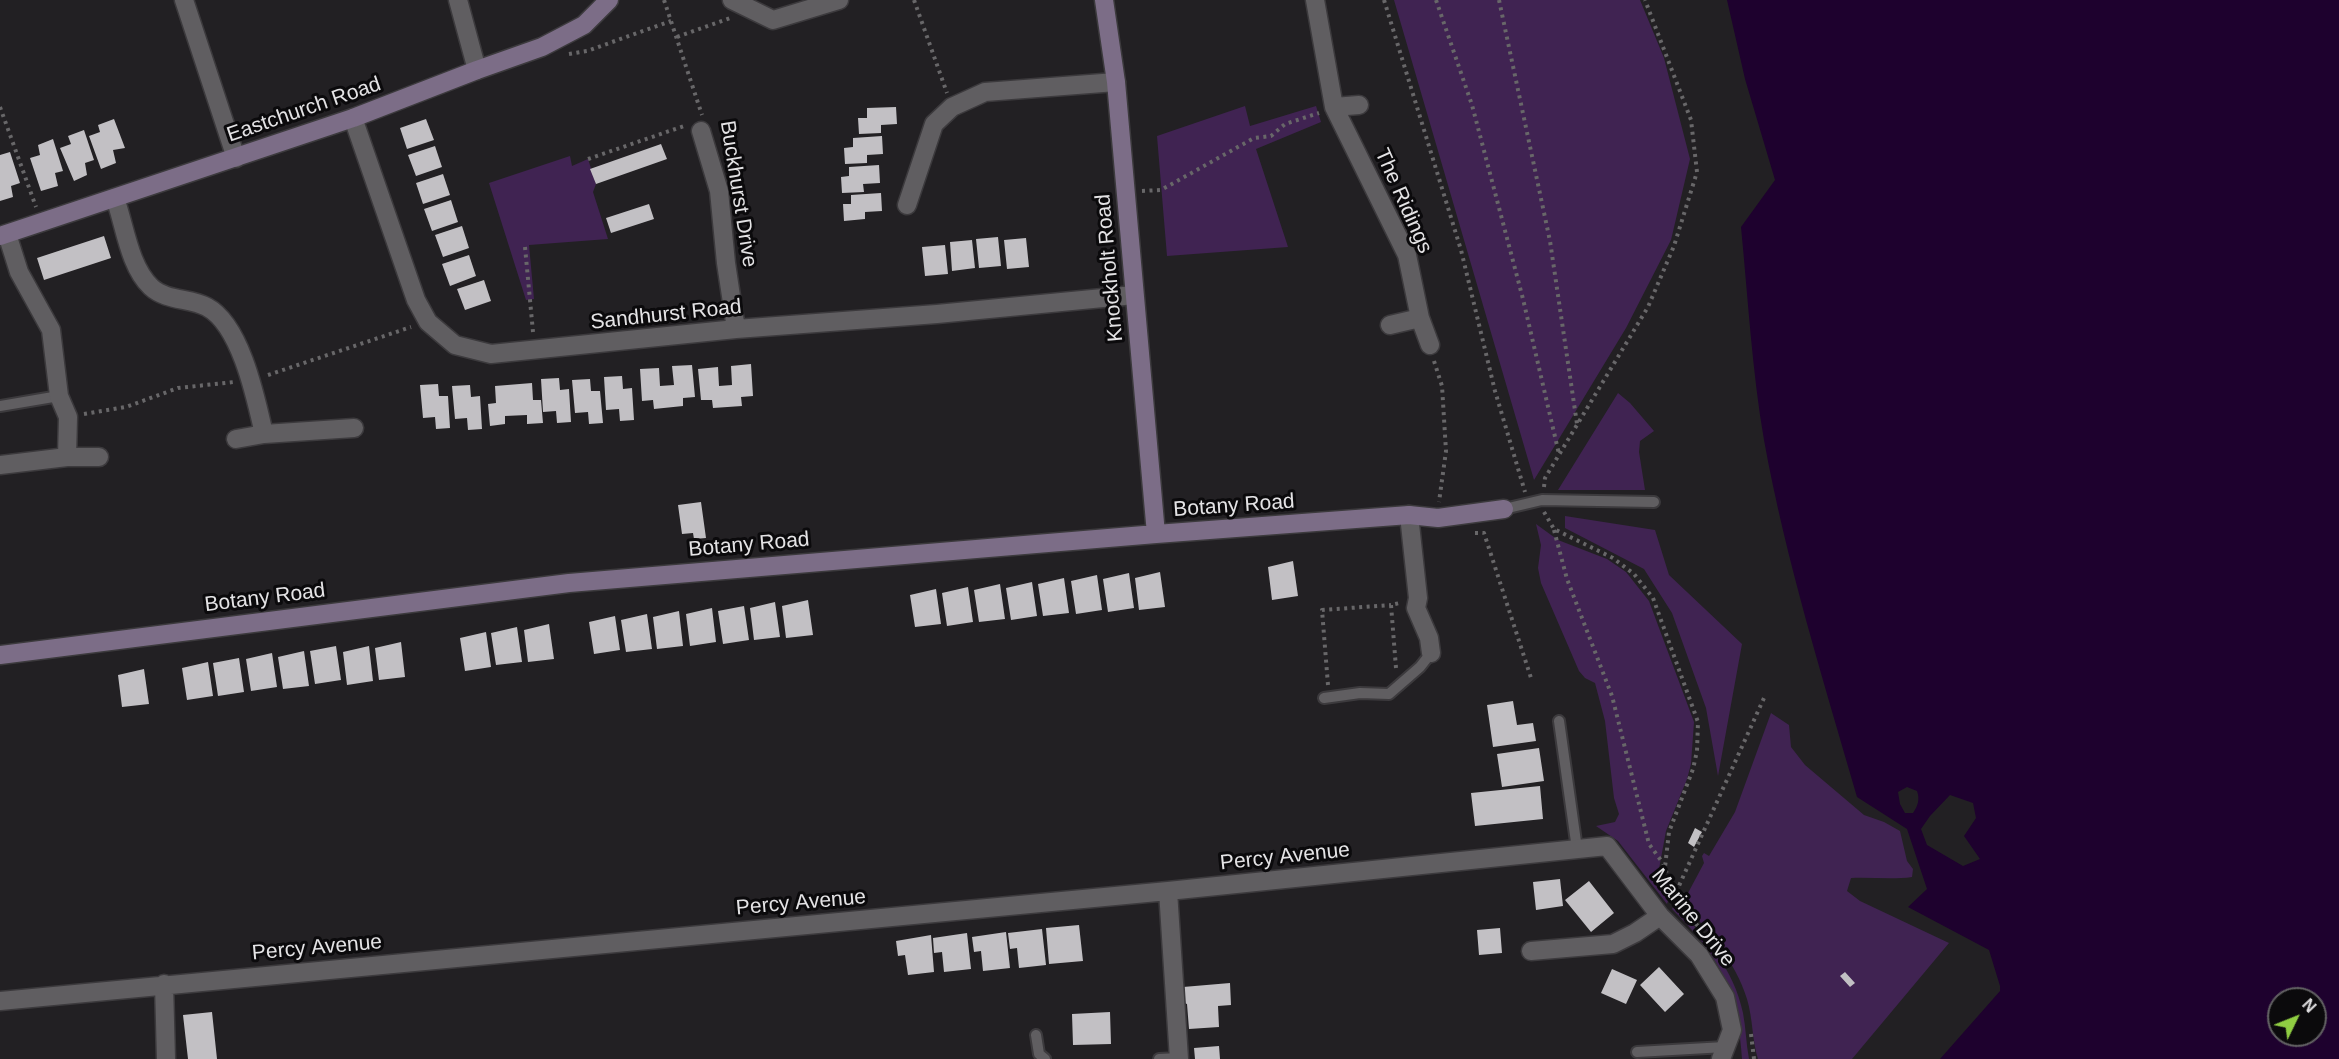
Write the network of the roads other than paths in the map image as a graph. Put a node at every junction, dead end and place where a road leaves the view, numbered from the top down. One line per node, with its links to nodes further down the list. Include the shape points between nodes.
1 (184, 0): 14 (street)
2 (458, 0): 8 (street)
3 (609, 0): 8 (street, Eastchurch Road, via 584,25 543,47)
4 (732, 0): 5 (street, via 772,20)
5 (839, 0)
6 (1104, 0): 9 (street, Knockholt Road)
7 (1315, 0): 11 (street, The Ridings)
8 (477, 70): 12 (street, Eastchurch Road)
9 (1116, 82): 16 (street, via 985,92 952,107 934,124); 18 (street, Knockholt Road)
10 (1359, 105): 11 (street)
11 (1334, 107): 19 (street, The Ridings, via 1407,255)
12 (353, 118): 14 (street, Eastchurch Road); 21 (street, Sandhurst Road, via 416,300 429,322 454,345 490,354)
13 (701, 126): 21 (street, Buckhurst Drive, via 719,190)
14 (236, 158): 15 (street, Eastchurch Road)
15 (115, 198): 17 (street, Eastchurch Road); 26 (street, via 140,273 153,288 206,307 224,320 252,380)
16 (907, 205)
17 (3, 235): 23 (street, via 51,330)
18 (1134, 295): 21 (street, Sandhurst Road); 34 (street, Knockholt Road)
19 (1420, 318): 20 (street); 22 (street, The Ridings)
20 (1390, 325)
21 (736, 329)
22 (1430, 345)
23 (59, 396): 24 (lane); 28 (street, via 68,417)
24 (0, 406)
25 (354, 428): 26 (street)
26 (264, 434): 27 (street)
27 (236, 440)
28 (67, 457): 29 (street); 30 (street)
29 (99, 457)
30 (0, 465)
31 (1654, 502): 32 (lane, via 1542,500)
32 (1504, 509): 33 (street, Botany Road, via 1438,518)
33 (1409, 515): 34 (street, Botany Road); 35 (street, via 1416,608)
34 (1156, 534): 36 (street, Botany Road, via 569,583)
35 (1431, 653): 37 (lane, via 1389,694)
36 (0, 655)
37 (1327, 693)
38 (1559, 721): 40 (lane)
39 (1607, 846): 40 (street, Percy Avenue); 42 (street, Marine Drive)
40 (1577, 849): 41 (street, Percy Avenue)
41 (1168, 891): 44 (street, Percy Avenue); 49 (street)
42 (1660, 916): 43 (street, via 1613,944); 48 (street, Marine Drive, via 1699,955 1725,997 1732,1030)
43 (1531, 951)
44 (164, 984): 45 (street, Percy Avenue); 50 (street)
45 (0, 1001)
46 (1036, 1035): 51 (lane, via 1039,1054)
47 (1637, 1052): 48 (lane)
48 (1723, 1053)
49 (1179, 1058): 52 (lane)
50 (166, 1059)
51 (1045, 1059)
52 (1159, 1059)

